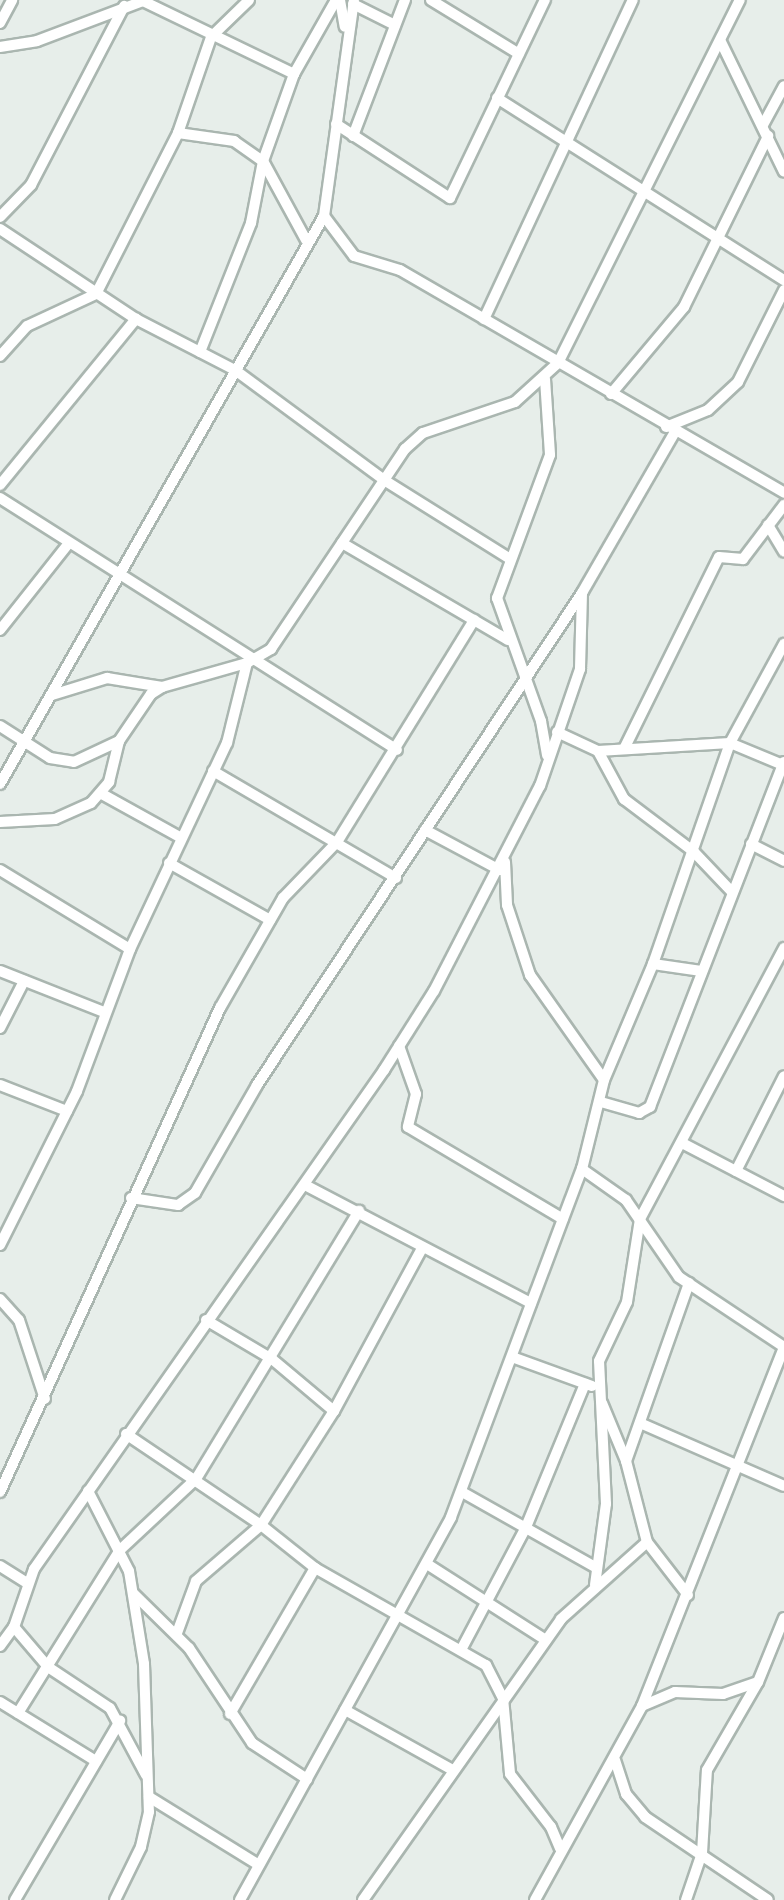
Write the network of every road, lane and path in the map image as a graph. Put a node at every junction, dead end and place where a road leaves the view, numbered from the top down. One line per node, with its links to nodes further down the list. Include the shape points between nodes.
1 (12, 0): 11 (street)
2 (248, 0): 14 (street)
3 (338, 0): 13 (street); 18 (street)
4 (405, 0): 12 (street)
5 (431, 0): 17 (street)
6 (545, 0): 17 (street)
7 (633, 0): 26 (street)
8 (740, 0): 15 (street)
9 (126, 2): 14 (street, via 152,3); 16 (street, via 37,41); 31 (street, via 31,185)
10 (353, 2): 12 (street); 13 (street)
11 (0, 23)
12 (396, 25): 24 (street)
13 (346, 30): 21 (street)
14 (211, 37): 18 (street); 23 (street)
15 (721, 42): 22 (street); 29 (street)
16 (0, 47)
17 (519, 54): 20 (street)
18 (294, 75): 27 (street)
19 (784, 86): 22 (street)
20 (497, 98): 24 (street, via 450,198); 26 (street)
21 (336, 124): 24 (street); 30 (street)
22 (763, 125): 25 (street)
23 (178, 133): 27 (street, via 234,141); 37 (street)
24 (353, 136)
25 (768, 136): 28 (street); 33 (street)
26 (569, 143): 29 (street); 39 (street, via 537,198)
27 (263, 161): 34 (street); 41 (street, via 251,223)
28 (784, 172)
29 (644, 189): 33 (street); 43 (street)
30 (324, 216): 34 (street); 39 (street, via 354,256 400,270)
31 (0, 217)
32 (0, 229): 37 (street)
33 (715, 235): 35 (street); 46 (street, via 673,324)
34 (306, 240): 44 (street)
35 (784, 280)
36 (784, 290): 47 (street, via 738,382 708,410)
37 (96, 294): 38 (street); 40 (street, via 41,317)
38 (136, 319): 41 (street); 49 (street)
39 (484, 319): 43 (street)
40 (5, 341): 42 (street)
41 (200, 352): 44 (street)
42 (0, 356)
43 (558, 363): 45 (street); 46 (street)
44 (235, 370): 48 (street); 58 (street)
45 (545, 379): 48 (street, via 515,402 423,433); 57 (street, via 550,455)
46 (611, 394): 47 (street)
47 (670, 429): 50 (street); 59 (street)
48 (384, 480): 55 (street); 57 (street)
49 (0, 485)
50 (784, 494)
51 (0, 499): 54 (street)
52 (784, 505): 53 (street)
53 (768, 525): 56 (street); 73 (street, via 743,559 719,557)
54 (69, 543): 58 (street); 61 (street)
55 (342, 543): 60 (street); 64 (street, via 277,642)
56 (784, 552)
57 (509, 558): 62 (street, via 497,598)
58 (120, 577): 64 (street); 67 (street)
59 (582, 593): 65 (street); 69 (street, via 579,669)
60 (474, 620): 62 (street); 74 (street)
61 (0, 630)
62 (508, 640): 65 (street)
63 (784, 644): 72 (street)
64 (250, 662): 66 (street); 74 (street); 78 (street, via 230,735)
65 (525, 680): 76 (street); 82 (street)
66 (162, 687): 67 (street, via 107,678); 70 (street)
67 (52, 695): 71 (street)
68 (0, 726): 71 (street)
69 (557, 733): 75 (street); 76 (street)
70 (119, 741): 71 (street, via 74,762 60,762); 80 (street)
71 (25, 743): 79 (street)
72 (730, 743): 73 (street); 77 (street); 86 (street)
73 (624, 749): 75 (street)
74 (397, 750): 84 (street)
75 (598, 751): 86 (street, via 624,799)
76 (548, 758): 89 (street)
77 (783, 764): 85 (street)
78 (213, 771): 83 (street); 84 (street)
79 (0, 784)
80 (102, 793): 81 (street, via 63,816); 83 (street)
81 (0, 822)
82 (425, 830): 89 (street); 91 (street)
83 (180, 837): 88 (street)
84 (337, 842): 91 (street); 93 (street, via 298,879)
85 (751, 844): 87 (street); 92 (street)
86 (694, 852): 92 (street); 96 (street)
87 (784, 860)
88 (169, 863): 93 (street); 94 (street)
89 (503, 865): 102 (street); 104 (street, via 507,905 530,975)
90 (0, 870): 94 (street)
91 (396, 878): 113 (street, via 257,1085 195,1193 178,1205)
92 (730, 891): 98 (street)
93 (270, 920): 113 (street, via 220,1008)
94 (130, 949): 100 (street)
95 (783, 953): 108 (street)
96 (653, 964): 98 (street); 104 (street)
97 (0, 971): 99 (street)
98 (701, 971): 106 (street, via 650,1107 639,1113)
99 (24, 981): 100 (street); 101 (street)
100 (104, 1012): 107 (street)
101 (0, 1028)
102 (399, 1046): 111 (street); 115 (street, via 416,1094 408,1127)
103 (784, 1076): 110 (street)
104 (604, 1080): 106 (street)
105 (0, 1085): 107 (street)
106 (601, 1102): 109 (street)
107 (67, 1111): 117 (street)
108 (684, 1144): 110 (street); 116 (street)
109 (582, 1169): 115 (street); 116 (street, via 626,1200)
110 (736, 1171): 112 (street)
111 (305, 1185): 114 (street); 122 (street)
112 (784, 1196)
113 (131, 1198): 128 (street)
114 (359, 1211): 118 (street); 125 (street)
115 (563, 1219): 121 (street)
116 (640, 1219): 119 (street, via 654,1247); 127 (street, via 627,1302 603,1347)
117 (0, 1245)
118 (422, 1248): 121 (street); 129 (street)
119 (689, 1283): 123 (street); 130 (street)
120 (0, 1299): 128 (street, via 19,1320)
121 (531, 1303): 124 (street)
122 (206, 1320): 125 (street); 131 (street)
123 (784, 1347): 133 (street)
124 (512, 1357): 126 (street); 138 (street)
125 (272, 1359): 129 (street); 134 (street)
126 (585, 1384): 127 (street); 140 (street)
127 (599, 1393): 132 (street); 146 (street, via 606,1504)
128 (45, 1399): 137 (street)
129 (334, 1412): 139 (street)
130 (640, 1423): 132 (street); 133 (street)
131 (126, 1434): 134 (street); 136 (street)
132 (626, 1461): 141 (street)
133 (737, 1468): 135 (street); 150 (street)
134 (196, 1479): 139 (street); 142 (street)
135 (784, 1486)
136 (88, 1491): 142 (street); 147 (street)
137 (0, 1492)
138 (462, 1492): 140 (street); 143 (street)
139 (261, 1525): 145 (street); 155 (street, via 196,1581)
140 (526, 1527): 146 (street); 151 (street)
141 (647, 1542): 148 (street); 150 (street)
142 (120, 1550): 149 (street); 159 (street)
143 (428, 1564): 151 (street); 152 (street)
144 (0, 1566): 147 (street)
145 (315, 1568): 152 (street); 166 (street)
146 (597, 1568): 148 (street)
147 (26, 1582): 154 (street)
148 (595, 1585): 156 (street)
149 (134, 1594): 155 (street); 172 (street, via 144,1664)
150 (688, 1595): 163 (street)
151 (488, 1602): 156 (street); 158 (street)
152 (397, 1616): 158 (street); 164 (street)
153 (784, 1618): 160 (street)
154 (14, 1627): 157 (street); 159 (street)
155 (177, 1633): 166 (street)
156 (546, 1640): 161 (street)
157 (0, 1646)
158 (461, 1650): 161 (street, via 495,1675)
159 (48, 1667): 165 (street); 167 (street, via 100,1700)
160 (758, 1682): 163 (street, via 723,1693 675,1692); 175 (street, via 708,1770)
161 (503, 1698): 170 (street); 174 (street, via 510,1774 551,1827)
162 (0, 1702): 165 (street)
163 (642, 1706): 168 (street)
164 (345, 1710): 170 (street); 171 (street)
165 (18, 1713): 169 (street)
166 (230, 1714): 171 (street, via 252,1743)
167 (120, 1721): 169 (street); 172 (street)
168 (615, 1760): 174 (street); 175 (street, via 633,1806)
169 (96, 1761): 178 (street)
170 (453, 1770): 181 (street)
171 (307, 1779): 176 (street)
172 (149, 1780): 173 (street)
173 (149, 1797): 176 (street); 179 (street, via 141,1847)
174 (560, 1848): 177 (street)
175 (702, 1853): 184 (street); 185 (street)
176 (259, 1865): 180 (street)
177 (548, 1883): 182 (street); 183 (street)
178 (15, 1900)
179 (116, 1900)
180 (240, 1900)
181 (363, 1900)
182 (535, 1900)
183 (549, 1900)
184 (686, 1900)
185 (768, 1900)

